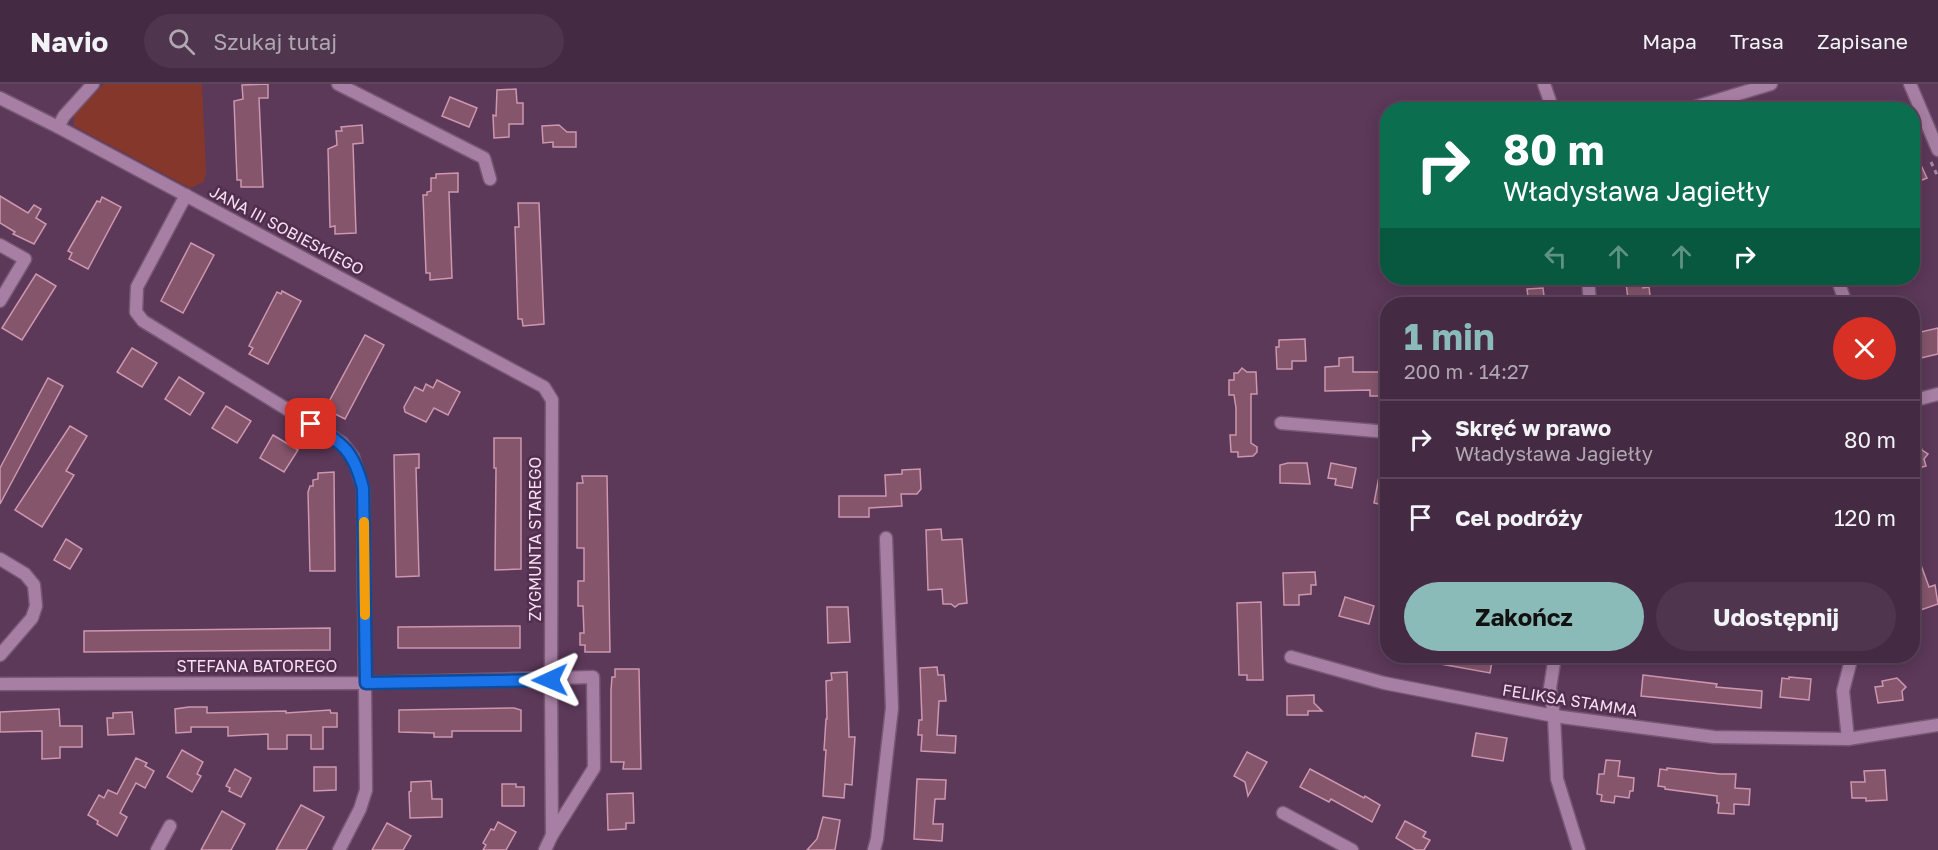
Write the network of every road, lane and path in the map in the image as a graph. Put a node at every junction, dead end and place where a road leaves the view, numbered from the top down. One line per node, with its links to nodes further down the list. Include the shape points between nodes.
1 (93, 84): 11 (street)
2 (338, 84): 13 (street, via 484,158)
3 (1544, 84): 7 (street)
4 (1771, 84): 8 (street)
5 (1910, 84): 9 (street)
6 (0, 98): 11 (street, JANA III SOBIESKIEGO)
7 (1550, 102)
8 (1711, 102)
9 (1918, 102)
10 (1920, 108): 12 (street)
11 (58, 127): 14 (street, JANA III SOBIESKIEGO)
12 (1938, 150)
13 (490, 179)
14 (186, 195): 19 (street, JANA III SOBIESKIEGO, via 533,380 544,387); 29 (street, via 136,286 136,312 143,321 342,443 353,457 363,488)
15 (0, 245): 16 (street, via 25,260)
16 (0, 301)
17 (1938, 394): 18 (street)
18 (1920, 399)
19 (552, 400): 28 (street, ZYGMUNTA STAREGO)
20 (1281, 423): 21 (street)
21 (1380, 431)
22 (886, 538): 40 (street, via 892,708)
23 (0, 558): 24 (street, via 25,574 34,585 36,606 32,618)
24 (0, 655)
25 (1291, 657): 31 (street, FELIKSA STAMMA, via 1384,683)
26 (1554, 663): 31 (street, via 1550,688)
27 (1850, 663): 33 (street, via 1843,692)
28 (550, 680): 29 (street, STEFANA BATOREGO); 36 (street, ZYGMUNTA STAREGO); 36 (street, ZYGMUNTA STAREGO, via 593,677 594,768)
29 (366, 683): 30 (street, STEFANA BATOREGO); 38 (street, via 366,790)
30 (0, 684)
31 (1554, 716): 33 (street, FELIKSA STAMMA, via 1714,737); 42 (street, via 1557,779)
32 (1938, 725): 33 (street, FELIKSA STAMMA)
33 (1848, 739)
34 (1283, 813): 41 (street)
35 (170, 826): 37 (street)
36 (552, 835): 39 (street, ZYGMUNTA STAREGO)
37 (158, 850)
38 (339, 850)
39 (545, 850)
40 (874, 850)
41 (1352, 850)
42 (1579, 850)

